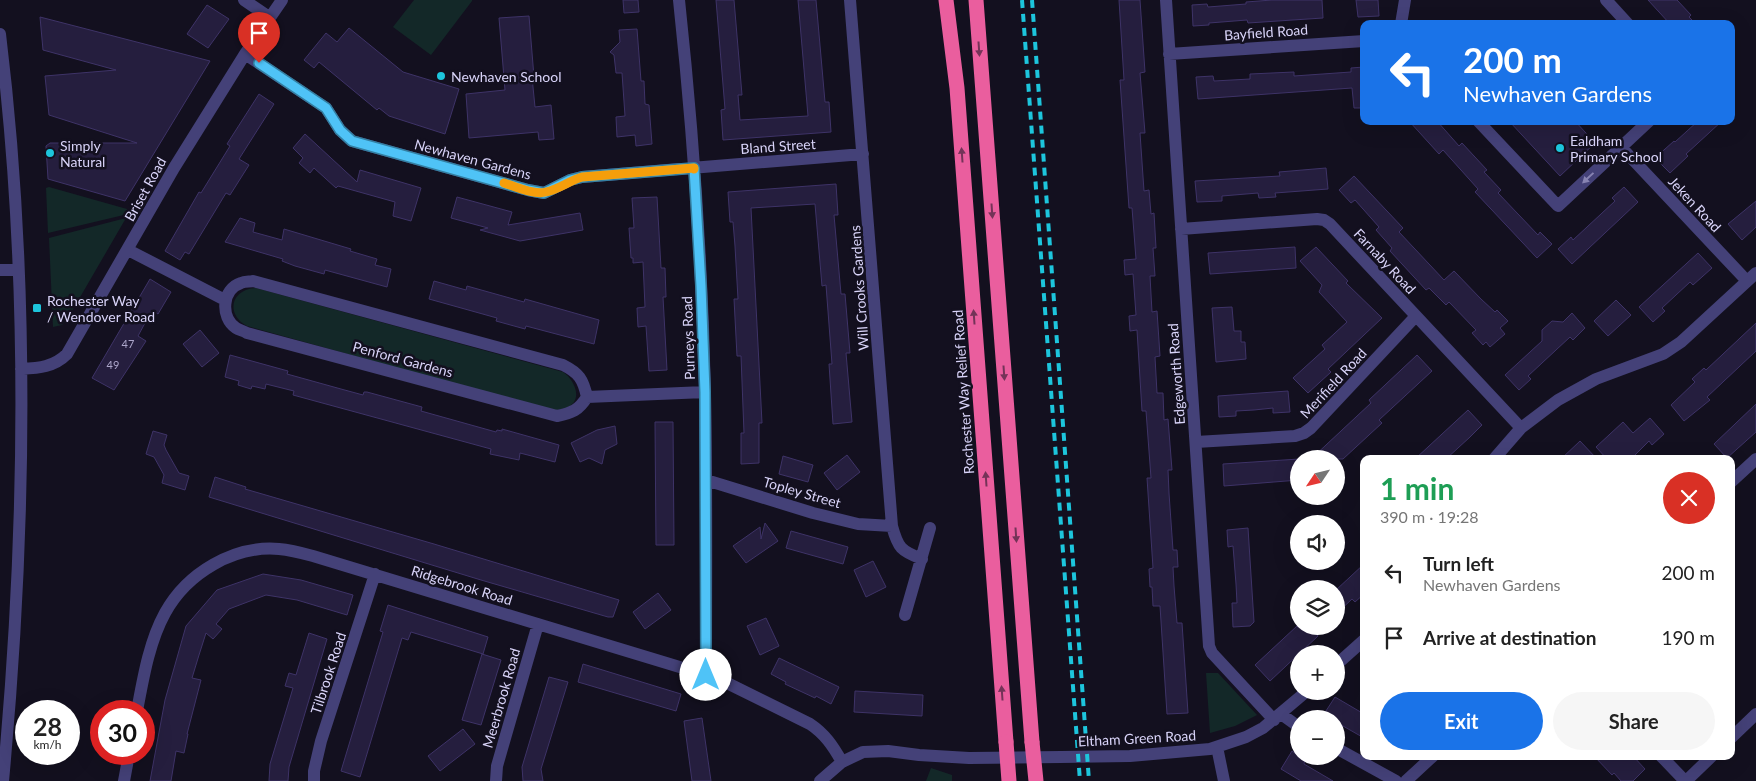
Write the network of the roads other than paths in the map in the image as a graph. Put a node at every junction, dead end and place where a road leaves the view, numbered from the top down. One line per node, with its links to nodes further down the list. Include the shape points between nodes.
1 (244, 0): 10 (street)
2 (282, 0): 10 (street, Briset Road)
3 (679, 0): 21 (street, Purneys Road)
4 (850, 0): 20 (street, Will Crooks Gardens)
5 (946, 0): 66 (highway, Rochester Way Relief Road, one-way to 5, bridge, via 956,88)
6 (976, 0): 67 (highway, one-way to 67, bridge)
7 (1166, 0): 16 (street, Edgeworth Road)
8 (1405, 0): 11 (street)
9 (1606, 0): 12 (street)
10 (269, 17): 15 (street, Briset Road)
11 (1402, 20)
12 (1624, 20)
13 (0, 34): 25 (street)
14 (1360, 40): 16 (street, Bayfield Road)
15 (245, 54): 21 (street, Newhaven Gardens, via 326,108 340,130 352,141 528,190 544,193 582,177); 23 (street, Briset Road, via 174,168)
16 (1169, 54): 22 (street, Edgeworth Road)
17 (1482, 125): 19 (street, one-way to 17, via 1558,206)
18 (1645, 125): 19 (street)
19 (1621, 147): 26 (street, Jeken Road)
20 (863, 154): 21 (street, Bland Street); 38 (street, Will Crooks Gardens)
21 (694, 168): 30 (street, Purneys Road)
22 (1181, 230): 28 (street, Farnaby Road, via 1324,220); 33 (street, Edgeworth Road)
23 (128, 250): 27 (street); 29 (street, Briset Road, via 67,354 52,365)
24 (0, 270): 25 (street)
25 (18, 270): 29 (street)
26 (1752, 277): 32 (street, via 1681,342 1662,354 1596,379 1558,400)
27 (225, 300): 31 (street, via 230,290 241,282 253,281 400,320 563,365 576,371); 31 (street, Penford Gardens, via 226,316 236,328 256,335 557,416 572,413)
28 (1416, 316): 32 (street, Farnaby Road); 33 (street, Merifield Road, via 1304,433)
29 (21, 369): 49 (street, via 20,502)
30 (705, 392): 31 (street); 37 (street, Purneys Road)
31 (587, 397)
32 (1521, 428): 34 (street)
33 (1196, 442): 51 (street, Edgeworth Road, via 1209,646 1212,653)
34 (1497, 455)
35 (1756, 460): 36 (street)
36 (1735, 478)
37 (706, 480): 38 (street, Topley Street, via 813,513 858,524); 46 (street, Purneys Road)
38 (892, 526): 40 (street, Will Crooks Gardens, via 897,544 907,554)
39 (930, 528): 40 (street)
40 (922, 560): 42 (street)
41 (375, 574): 43 (street, Ridgebrook Road); 47 (street, Ridgebrook Road, via 279,549 247,552 215,564 185,586 165,613 156,632); 63 (street, Tilbrook Road, via 321,741)
42 (905, 615)
43 (538, 624): 46 (street, Ridgebrook Road); 64 (street, Meerbrook Road, via 497,766)
44 (1360, 644): 45 (street)
45 (1345, 657)
46 (706, 675): 59 (street, Ridgebrook Road, via 810,724 830,742)
47 (139, 700)
48 (1297, 700): 51 (street, Eltham Green Road)
49 (5, 710): 61 (street)
50 (1756, 714): 53 (street)
51 (1278, 717): 52 (street, Edgeworth Road); 54 (street, Eltham Green Road, via 1246,737)
52 (1290, 723)
53 (1735, 734)
54 (1217, 747): 59 (street, Eltham Green Road, via 1130,756 951,757 888,751 863,752); 68 (street)
55 (1345, 753): 69 (street)
56 (1429, 760): 70 (street)
57 (1666, 760): 71 (street)
58 (1708, 760): 71 (street)
59 (842, 762): 65 (street, Eltham Green Road)
60 (127, 765): 62 (street)
61 (3, 781)
62 (124, 781)
63 (314, 781)
64 (496, 781)
65 (820, 781)
66 (1009, 781)
67 (1036, 781)
68 (1224, 781)
69 (1396, 781)
70 (1406, 781)
71 (1686, 781)

